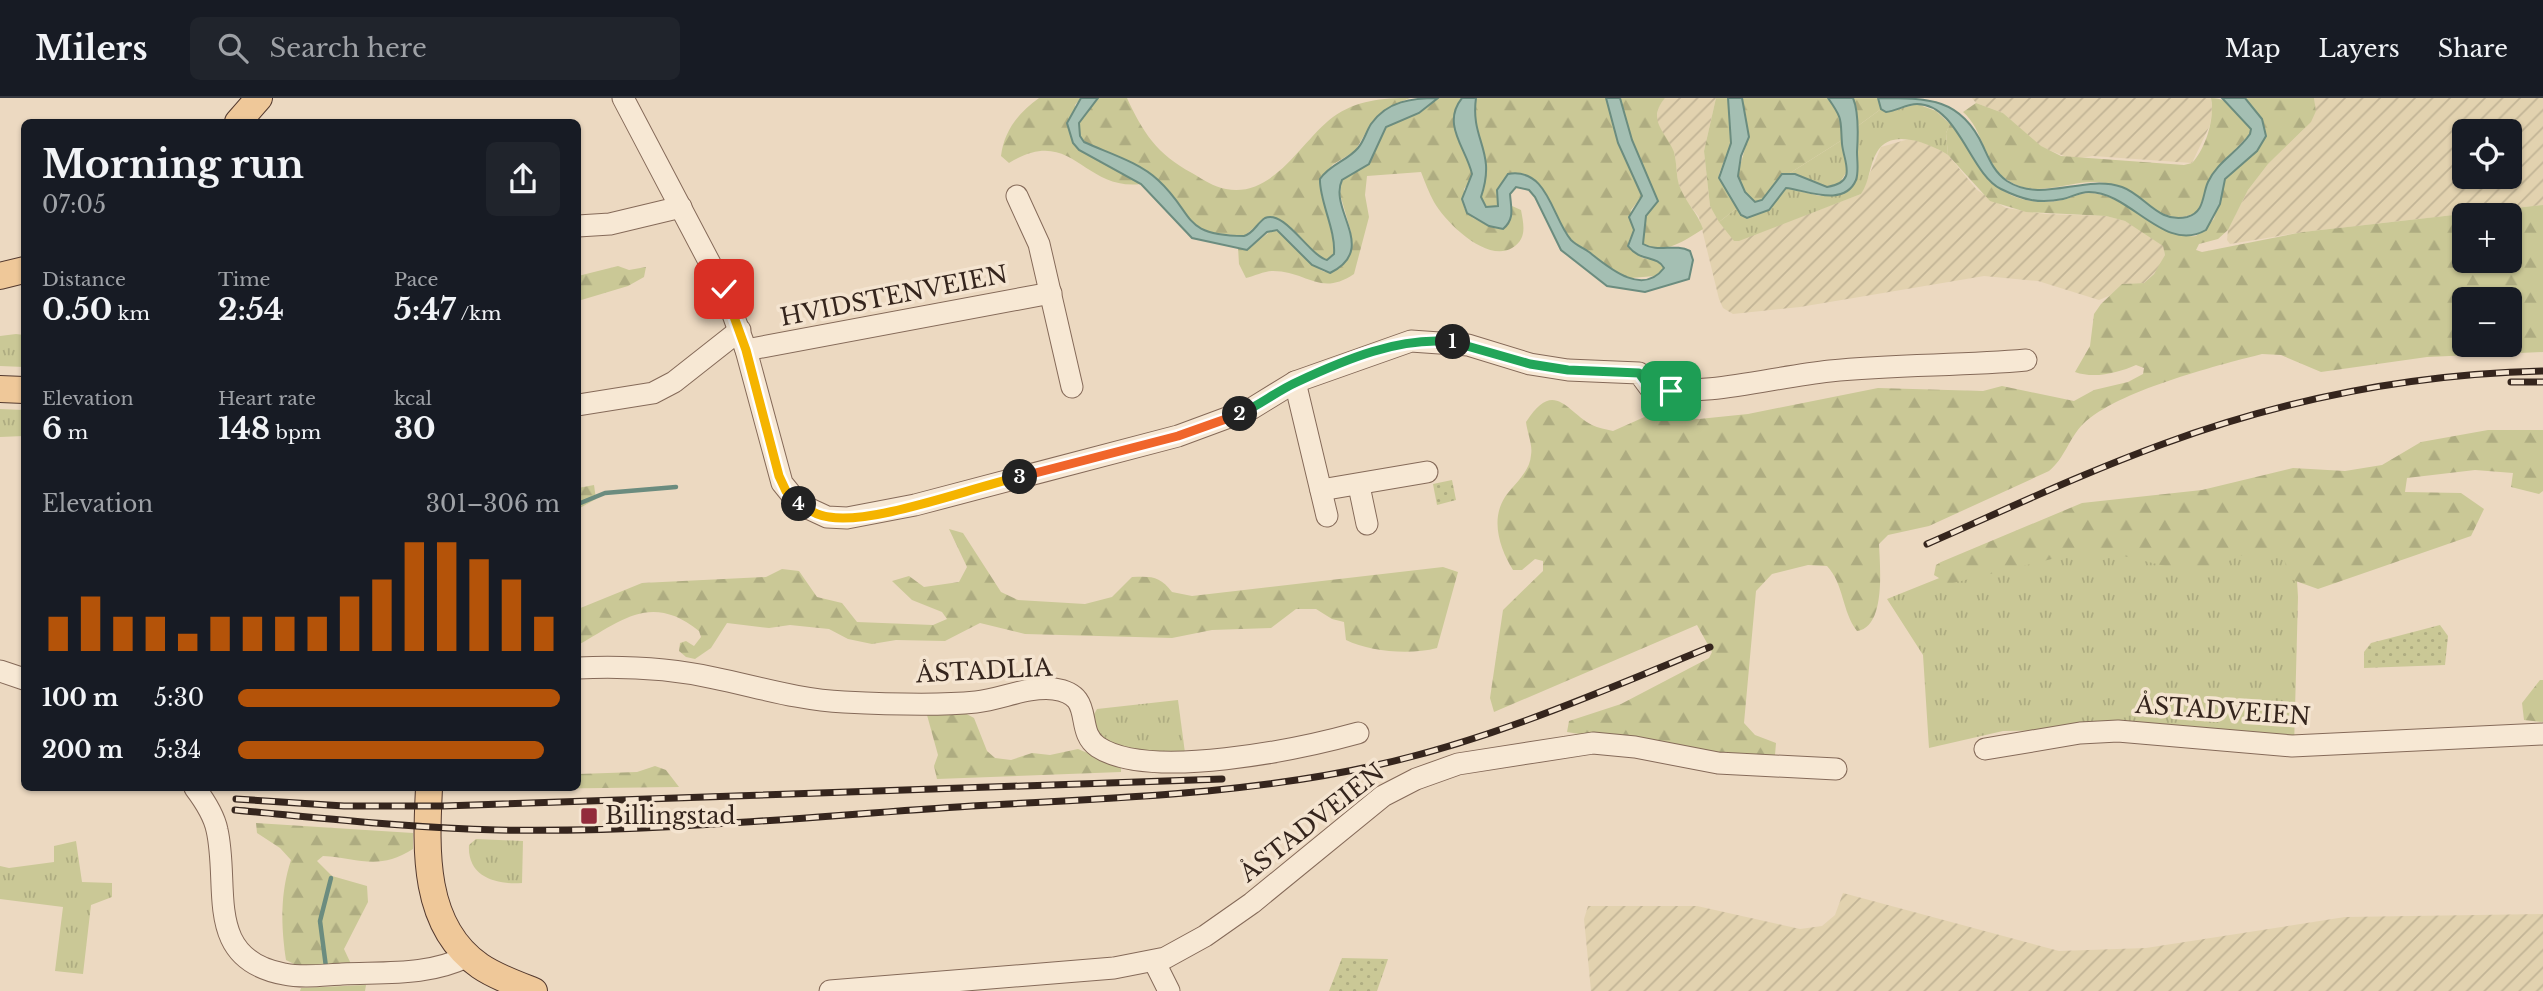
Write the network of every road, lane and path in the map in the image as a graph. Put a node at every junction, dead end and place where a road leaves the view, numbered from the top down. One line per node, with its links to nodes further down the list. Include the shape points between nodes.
1 (259, 98): 3 (main road)
2 (623, 98): 5 (street)
3 (241, 119)
4 (1017, 196): 9 (street, via 1040,244)
5 (681, 207): 6 (street, via 610,224); 10 (street, via 724,289)
6 (581, 226)
7 (21, 271): 8 (main road)
8 (0, 276)
9 (1051, 293): 10 (street, HVIDSTENVEIEN); 13 (street)
10 (743, 340): 12 (street, via 786,491 806,509 827,517 847,518 915,505 1086,462 1210,426 1251,409); 16 (street, HVIDSTENVEIEN, via 653,393)
11 (2026, 360): 12 (street, via 1960,366 1898,364 1671,391 1650,388 1639,373 1530,364 1468,345 1433,340 1380,350)
12 (1295, 382): 19 (street)
13 (1072, 387)
14 (0, 389): 15 (main road)
15 (21, 390)
16 (581, 405)
17 (1427, 472): 18 (street)
18 (1359, 486): 19 (street); 21 (street)
19 (1321, 491): 20 (street)
20 (1327, 516)
21 (1367, 524)
22 (581, 668): 25 (street, ÅSTADLIA, via 661,669 786,695 851,702 973,702 1056,690 1077,699 1086,733 1096,746 1121,756 1166,760 1236,759)
23 (0, 671): 24 (street)
24 (21, 678)
25 (1358, 733)
26 (2543, 734): 27 (street, ÅSTADVEIEN, via 2292,746 2118,731)
27 (1985, 749)
28 (1836, 769): 32 (street, ÅSTADVEIEN, via 1718,763 1593,743 1458,764 1383,796 1225,923 1186,948)
29 (197, 791): 33 (street, via 217,828 228,934 242,955)
30 (429, 791): 31 (main road, via 428,869 442,918)
31 (468, 956): 33 (street, via 427,971 300,976); 34 (main road, via 481,967)
32 (1154, 961): 35 (street, ÅSTADVEIEN); 36 (street)
33 (277, 982)
34 (534, 991)
35 (830, 991)
36 (1169, 991)

